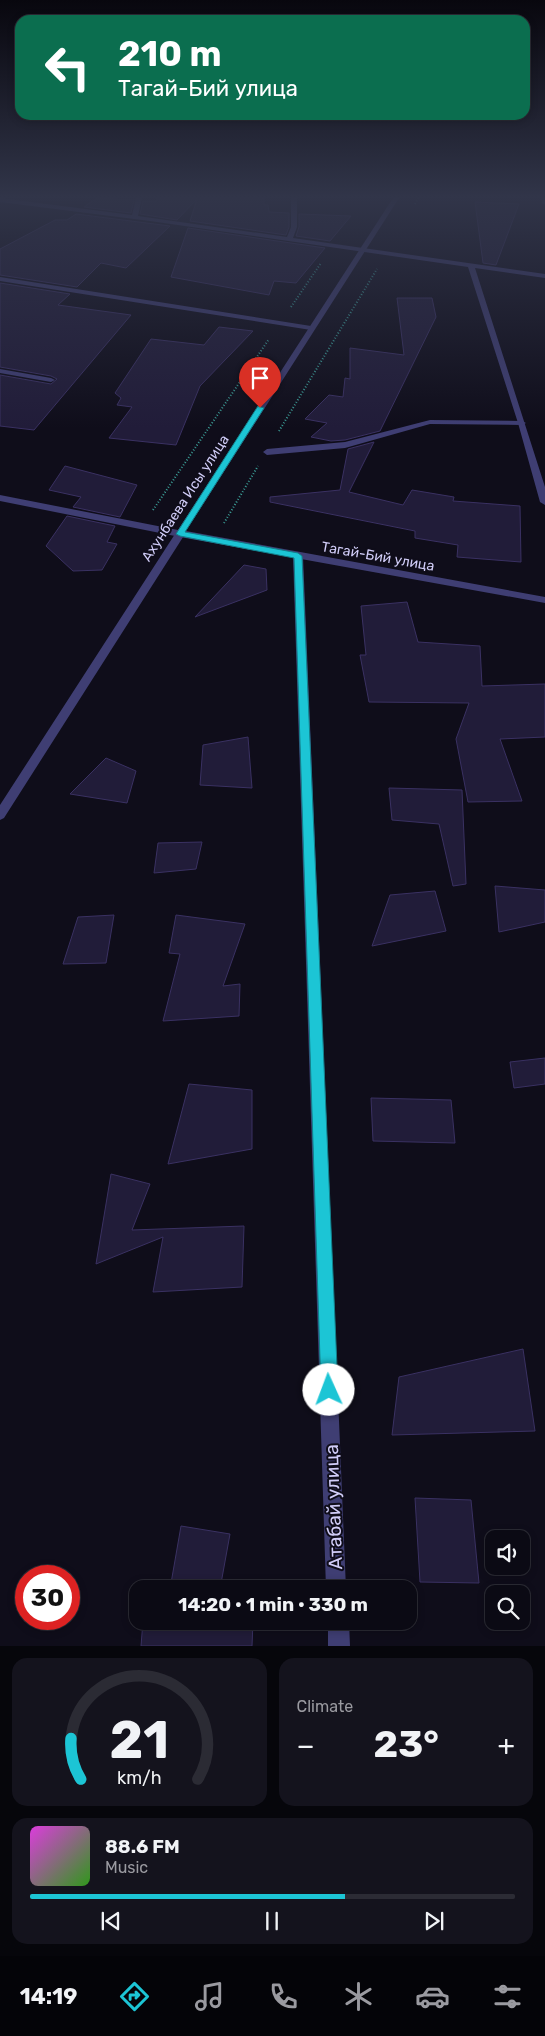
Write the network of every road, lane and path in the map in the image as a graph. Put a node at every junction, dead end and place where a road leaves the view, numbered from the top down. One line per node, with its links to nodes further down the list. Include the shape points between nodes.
1 (313, 275): 6 (path)
2 (346, 275): 7 (street, Ахунбаева Исы улица)
3 (374, 275): 11 (path)
4 (474, 275): 10 (street)
5 (0, 279): 6 (street)
6 (280, 324): 7 (street); 14 (path)
7 (311, 328): 16 (street, Ахунбаева Исы улица)
8 (0, 371): 9 (street)
9 (51, 380)
10 (522, 422): 11 (street, via 430,422 345,445); 13 (street)
11 (267, 452): 15 (path)
12 (0, 498): 16 (street, Тагай-Бий улица)
13 (545, 502)
14 (152, 512)
15 (223, 525)
16 (180, 534): 17 (street, Тагай-Бий улица); 19 (street, Ахунбаева Исы улица)
17 (298, 556): 18 (street, Тагай-Бий улица); 20 (street, Атабай улица)
18 (545, 600)
19 (0, 815)
20 (336, 1580)
21 (338, 1630): 22 (street)
22 (339, 1646)

